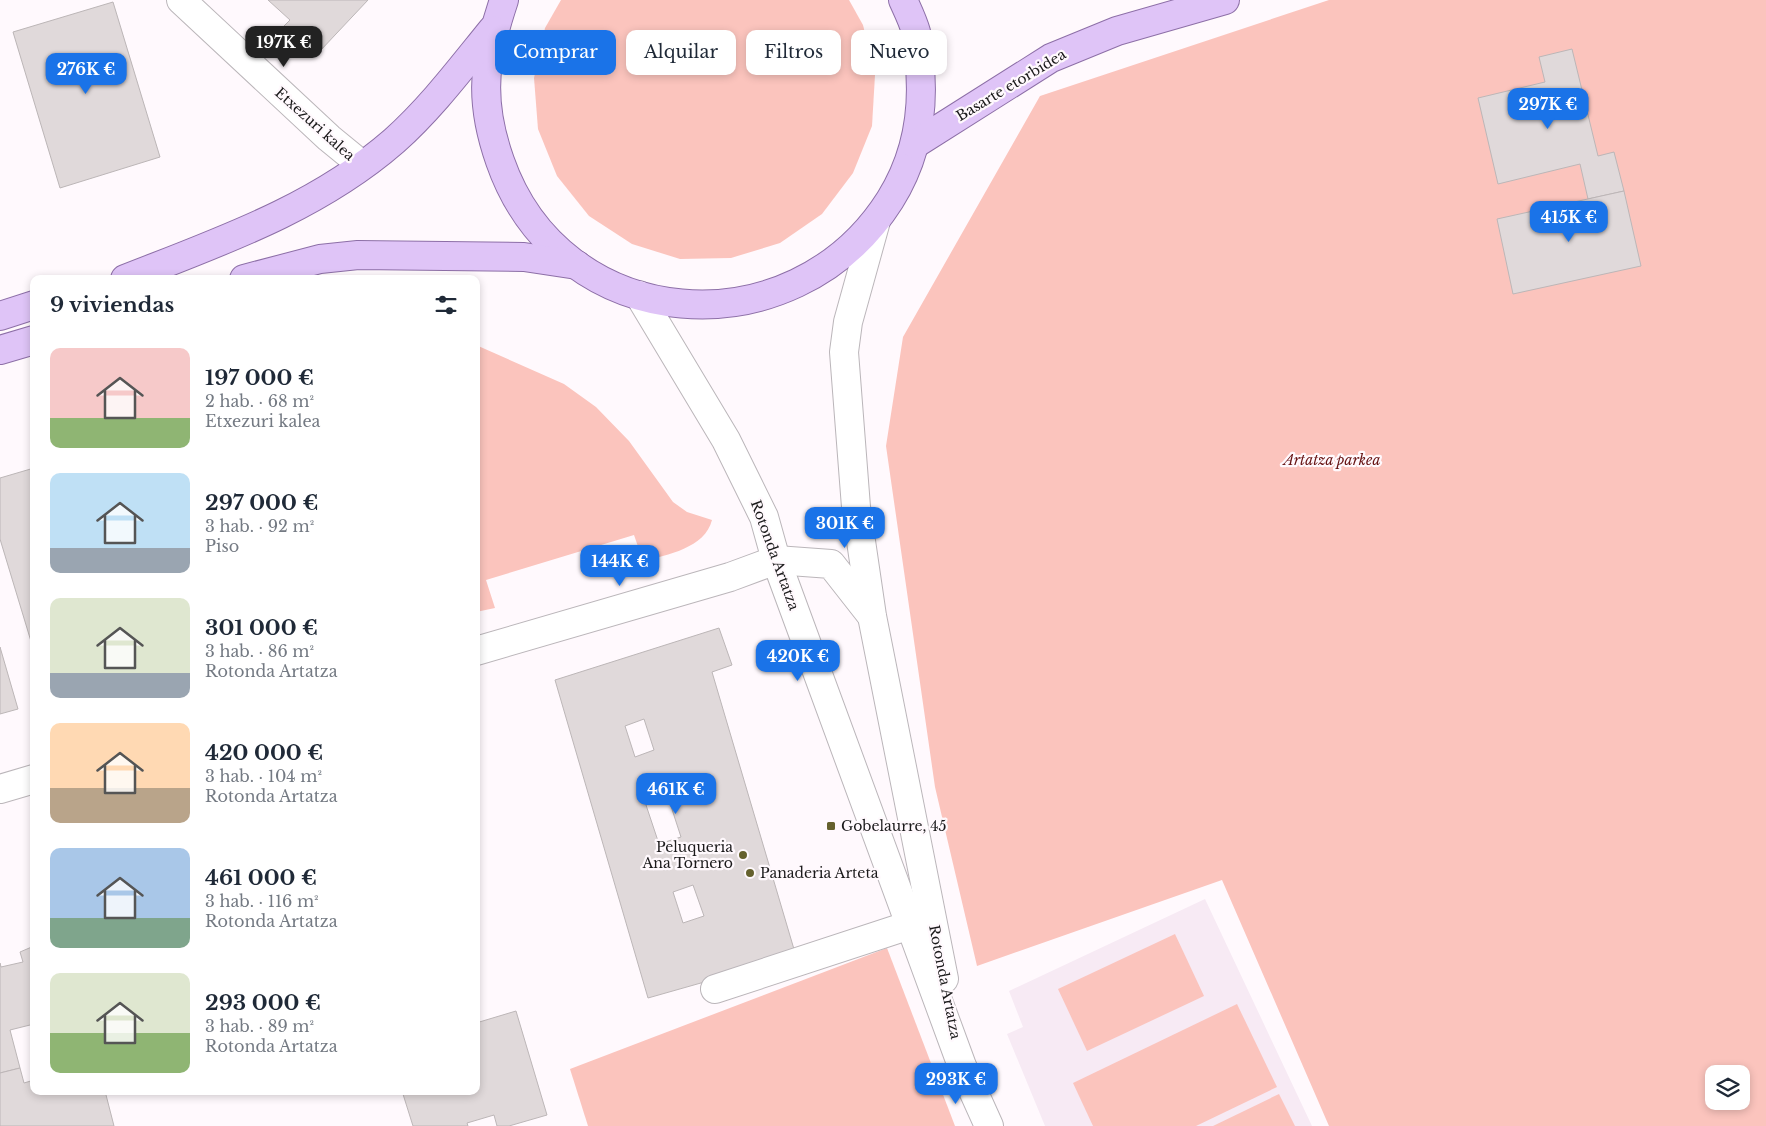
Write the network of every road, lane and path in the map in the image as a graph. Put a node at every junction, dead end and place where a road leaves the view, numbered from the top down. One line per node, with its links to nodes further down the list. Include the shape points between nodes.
1 (181, 0): 7 (street, Etxezuri kalea)
2 (504, 0): 5 (main road, Rotonda Artatza)
3 (904, 0): 6 (main road, Rotonda Artatza, via 917,34 923,89)
4 (1226, 0): 6 (main road, Basarte etorbidea, via 1116,30 1051,58)
5 (495, 27): 7 (main road, via 428,108 393,142); 9 (main road, Rotonda Artatza, via 487,64 487,103 493,141 505,177 524,210 548,240)
6 (915, 144): 8 (main road, Rotonda Artatza, via 900,184)
7 (362, 165): 10 (main road, via 329,189 281,215)
8 (876, 221): 12 (main road, Rotonda Artatza, via 851,249 820,272 787,289 751,300 713,306 676,304); 18 (street, Rotonda Artatza, via 848,322 844,352 856,507)
9 (577, 265): 11 (main road, via 524,258 358,254); 12 (main road, Rotonda Artatza, via 607,283)
10 (135, 275)
11 (260, 275)
12 (639, 296): 17 (street, Rotonda Artatza, via 726,440 764,517)
13 (30, 306): 14 (main road)
14 (0, 316)
15 (30, 341): 16 (main road)
16 (0, 350)
17 (776, 560): 18 (street, via 831,564); 19 (street); 22 (street, Rotonda Artatza)
18 (872, 616): 24 (street, Rotonda Artatza)
19 (480, 650)
20 (30, 780): 21 (street)
21 (0, 789)
22 (910, 925): 23 (street); 24 (street, Rotonda Artatza)
23 (715, 989)
24 (962, 1066): 25 (street)
25 (989, 1126)

